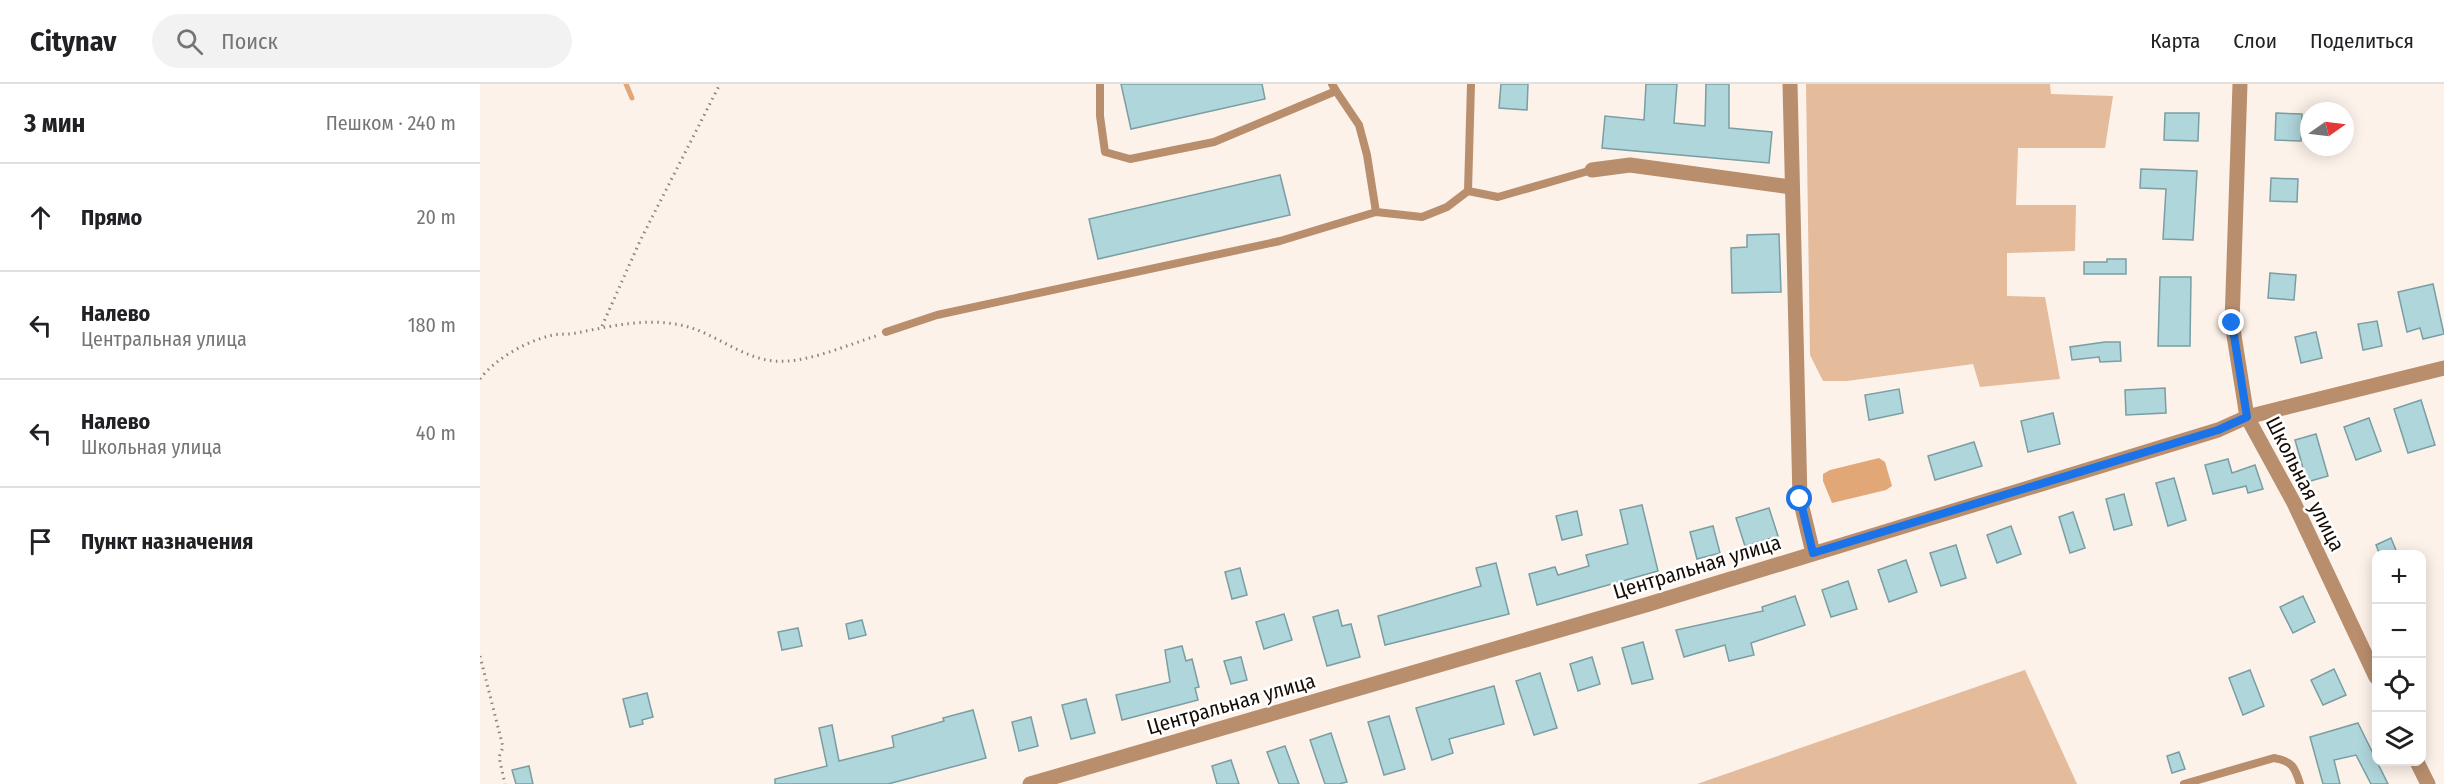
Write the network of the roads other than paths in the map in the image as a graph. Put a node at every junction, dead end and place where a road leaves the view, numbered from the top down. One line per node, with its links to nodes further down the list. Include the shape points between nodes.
1 (1100, 84): 5 (lane, via 1105,152 1130,159 1214,142)
2 (1471, 84): 8 (lane)
3 (1790, 84): 7 (street)
4 (2241, 84): 12 (street, Школьная улица, via 2232,323)
5 (1333, 86): 9 (lane, via 1359,125)
6 (1592, 170): 7 (street, via 1630,165); 8 (lane, via 1498,197)
7 (1791, 187): 13 (street, via 1800,499)
8 (1468, 191): 9 (lane, via 1447,207 1422,217)
9 (1376, 212): 10 (lane, via 1280,241 937,315)
10 (886, 332)
11 (2444, 368): 12 (street, Центральная улица)
12 (2247, 417): 13 (street, Центральная улица, via 2218,430); 14 (street, Школьная улица, via 2294,503)
13 (1813, 553): 16 (street, Центральная улица)
14 (2372, 668)
15 (2419, 766): 19 (street)
16 (1030, 784)
17 (2184, 784): 18 (lane, via 2274,758 2287,760 2294,767)
18 (2300, 784)
19 (2428, 784)

